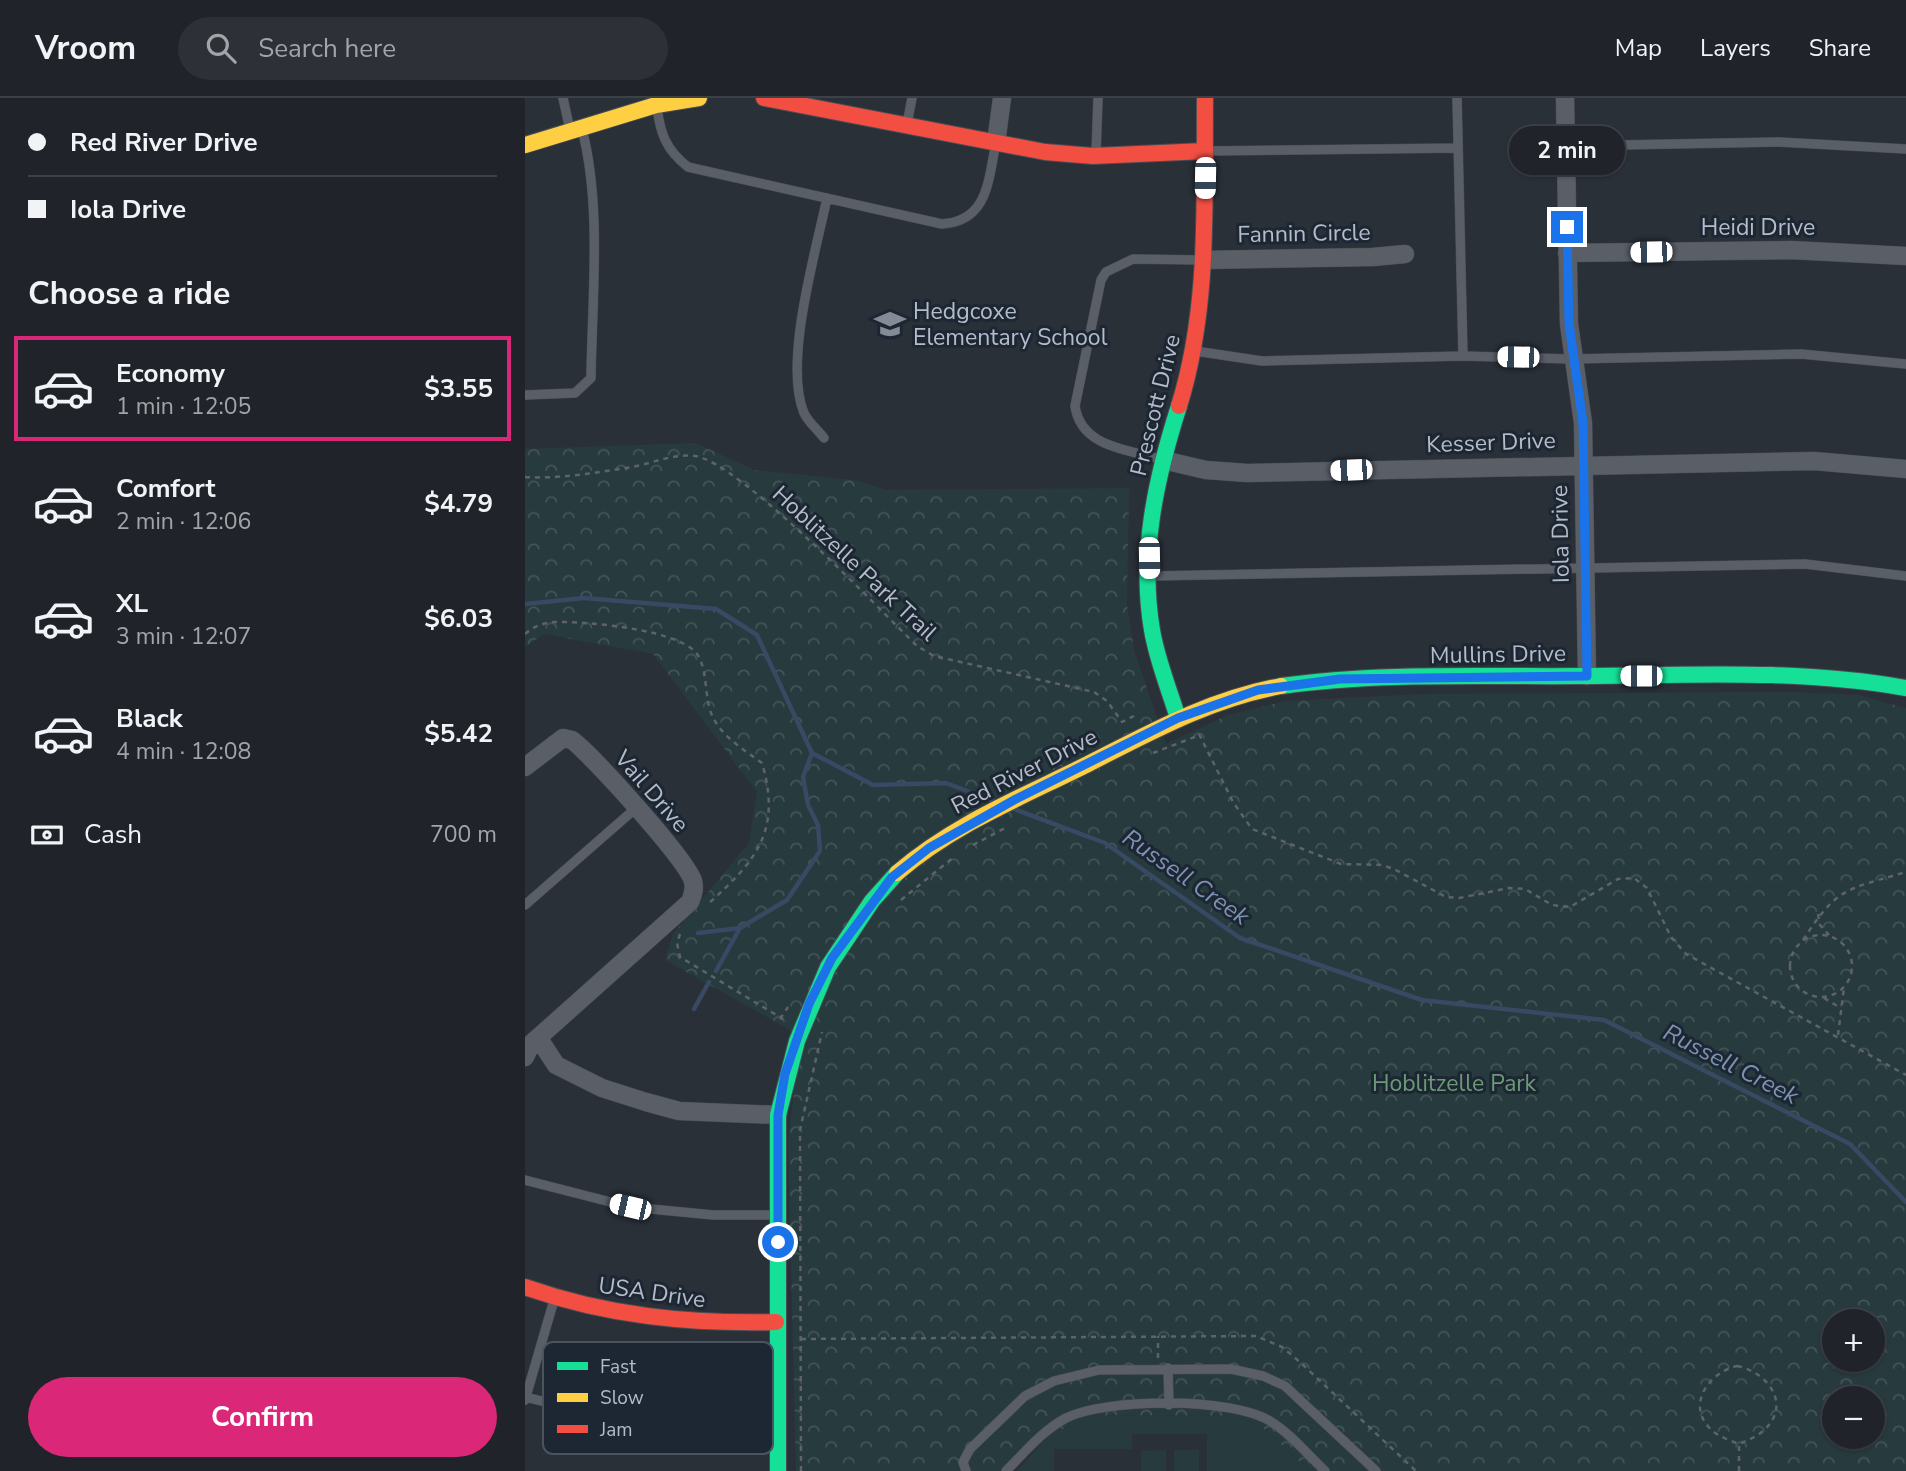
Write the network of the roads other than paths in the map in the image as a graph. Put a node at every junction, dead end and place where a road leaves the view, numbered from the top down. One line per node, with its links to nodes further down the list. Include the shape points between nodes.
1 (563, 98): 13 (lane)
2 (699, 98): 10 (street)
3 (764, 98): 11 (street)
4 (912, 98): 12 (lane)
5 (1002, 98): 14 (street)
6 (1098, 98): 20 (lane)
7 (1205, 98): 19 (street, Prescott Drive)
8 (1457, 98): 17 (lane)
9 (1565, 98): 16 (street, Iola Drive)
10 (656, 101): 13 (street); 21 (lane, via 666,146 688,167)
11 (813, 101): 12 (street)
12 (907, 124): 14 (street)
13 (576, 129): 15 (street); 30 (lane, via 590,159 591,378 575,393)
14 (996, 143): 20 (street); 21 (lane, via 977,209 956,223 942,224)
15 (525, 145)
16 (1566, 146): 18 (lane, via 1779,142); 22 (street, Iola Drive)
17 (1458, 148): 19 (lane); 27 (lane)
18 (1906, 149)
19 (1205, 151): 20 (street); 25 (street, Prescott Drive)
20 (1096, 156)
21 (827, 198): 31 (lane, via 800,332 798,393 804,415)
22 (1567, 253): 24 (street, Heidi Drive, via 1791,250); 28 (street, Iola Drive)
23 (1405, 254): 25 (street, Fannin Circle)
24 (1906, 256)
25 (1203, 260): 26 (street, Prescott Drive); 32 (lane, via 1133,259 1106,272 1075,406 1077,420 1092,439)
26 (1194, 351): 27 (lane, via 1262,361); 32 (street, Prescott Drive)
27 (1463, 356): 28 (lane)
28 (1573, 359): 29 (lane, via 1801,354); 33 (street, Iola Drive)
29 (1906, 364)
30 (525, 395)
31 (824, 438)
32 (1163, 460): 33 (street, Kesser Drive, via 1247,473); 36 (street, Prescott Drive, via 1152,510)
33 (1584, 464): 34 (street, Kesser Drive, via 1814,461); 35 (street, Iola Drive)
34 (1906, 470)
35 (1585, 568): 36 (lane); 37 (lane, via 1805,564); 38 (street, Iola Drive)
36 (1149, 576): 40 (street, Prescott Drive, via 1157,651)
37 (1906, 576)
38 (1587, 676): 39 (street, Mullins Drive, via 1801,675); 40 (street, Mullins Drive, via 1340,679 1258,690)
39 (1906, 688)
40 (1178, 718): 45 (street, Red River Drive, via 939,842 892,877 832,958 801,1026)
41 (525, 767): 42 (street, Vail Drive, via 563,738 581,747)
42 (636, 808): 43 (lane); 44 (street, Vail Drive, via 688,870 694,885 689,902)
43 (525, 905)
44 (528, 1050): 45 (street, via 543,1045 556,1065 602,1088 679,1111)
45 (778, 1115): 47 (street, Red River Drive)
46 (525, 1180): 47 (lane, via 630,1207)
47 (778, 1216): 50 (street, Red River Drive)
48 (525, 1287): 49 (street, USA Drive)
49 (555, 1297): 50 (street, USA Drive, via 654,1319); 52 (lane)
50 (776, 1322): 56 (street, Red River Drive)
51 (1168, 1368): 54 (lane); 57 (lane, via 1231,1369 1263,1376 1285,1387); 59 (lane, via 1099,1370 1054,1381 1025,1396 970,1450 963,1462)
52 (525, 1398): 53 (lane)
53 (543, 1402)
54 (1169, 1405): 60 (lane, via 1093,1408 1067,1418 1043,1433); 61 (lane, via 1245,1409 1271,1421)
55 (773, 1426): 56 (lane)
56 (777, 1426): 58 (street, Red River Drive)
57 (1370, 1469)
58 (778, 1471)
59 (966, 1471)
60 (1006, 1471)
61 (1325, 1471)

